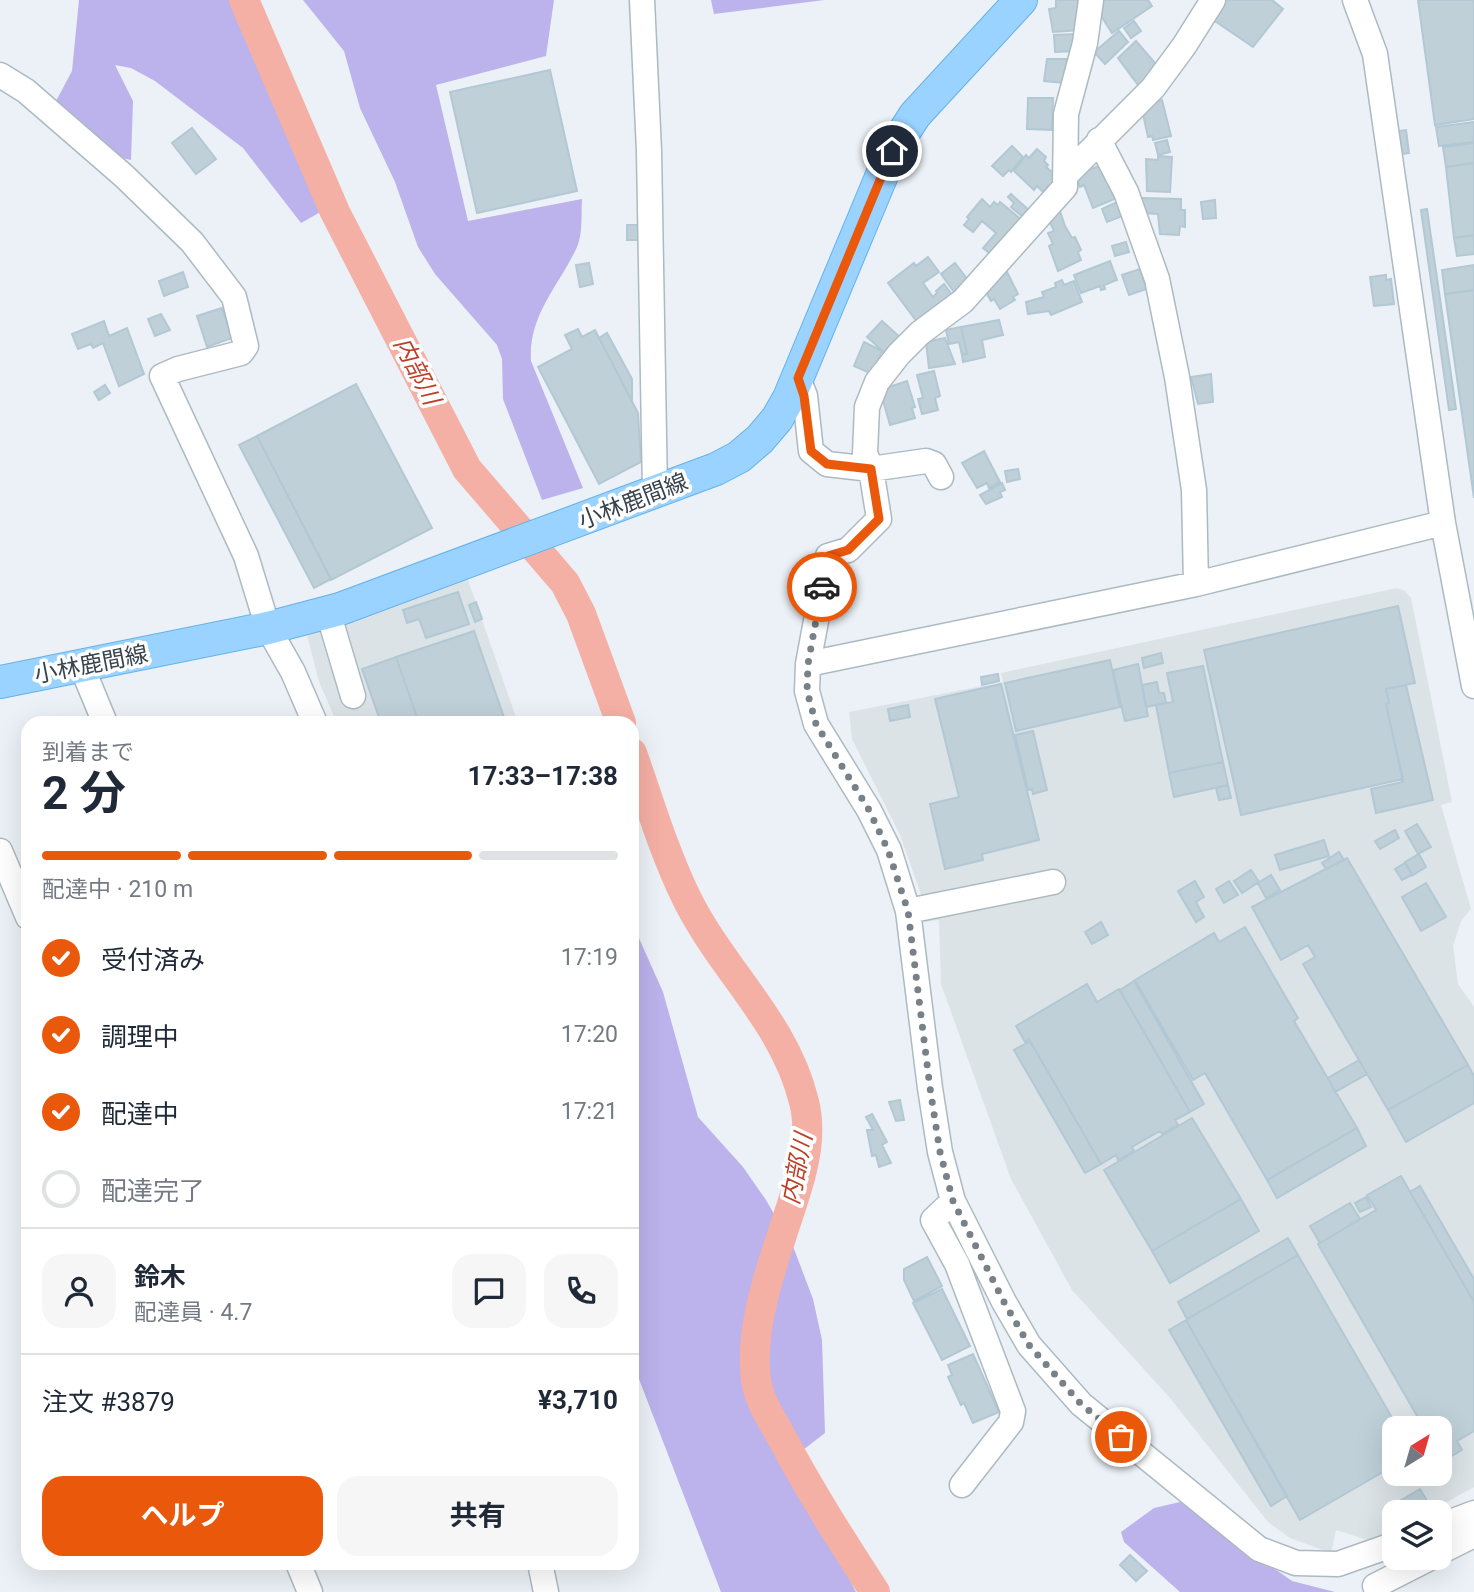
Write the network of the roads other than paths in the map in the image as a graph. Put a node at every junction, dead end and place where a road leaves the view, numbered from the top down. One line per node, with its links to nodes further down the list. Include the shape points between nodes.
1 (642, 0): 12 (street)
2 (1021, 0): 9 (main road, 小林鹿間線, via 915,115 892,151)
3 (1091, 0): 8 (street, via 1086,43 1066,114)
4 (1213, 0): 7 (street, via 1153,88)
5 (1356, 0): 13 (street, via 1375,54)
6 (0, 75): 16 (street, via 26,91 178,227 234,297 246,346 241,353 162,376 246,556)
7 (1099, 140): 8 (street); 14 (street, via 1126,192 1157,279 1194,490)
8 (1066, 175): 10 (street, via 1065,187 963,301 920,333 877,382 867,407 865,453)
9 (798, 378): 10 (street, via 811,451 827,464); 12 (main road, 小林鹿間線, via 777,419 739,457)
10 (871, 469): 11 (street, via 926,461 934,464); 17 (street, via 879,519 848,550 828,556)
11 (941, 477)
12 (654, 493): 15 (main road, 小林鹿間線)
13 (1443, 523): 14 (street); 20 (street)
14 (1196, 584): 17 (street)
15 (328, 612): 16 (main road, 小林鹿間線); 21 (street)
16 (268, 628): 18 (main road, 小林鹿間線); 23 (street)
17 (808, 664): 27 (street, via 807,691 816,724 869,810)
18 (81, 665): 19 (main road, 小林鹿間線); 22 (street)
19 (0, 682)
20 (1474, 686)
21 (353, 696)
22 (102, 716)
23 (312, 716)
24 (0, 850): 26 (street)
25 (1053, 882): 27 (street)
26 (21, 900)
27 (908, 911): 28 (street, via 932,1101)
28 (953, 1201): 29 (street, via 933,1220 957,1264 1013,1411 1011,1422); 34 (street, via 1029,1345 1111,1429 1259,1549 1296,1563 1338,1564)
29 (962, 1485)
30 (1474, 1513): 31 (street)
31 (1452, 1521)
32 (1474, 1535): 33 (street)
33 (1452, 1546)
34 (1382, 1549)
35 (301, 1570): 39 (street)
36 (541, 1570): 40 (street)
37 (1406, 1570): 38 (street)
38 (1375, 1586)
39 (310, 1592)
40 (546, 1592)

